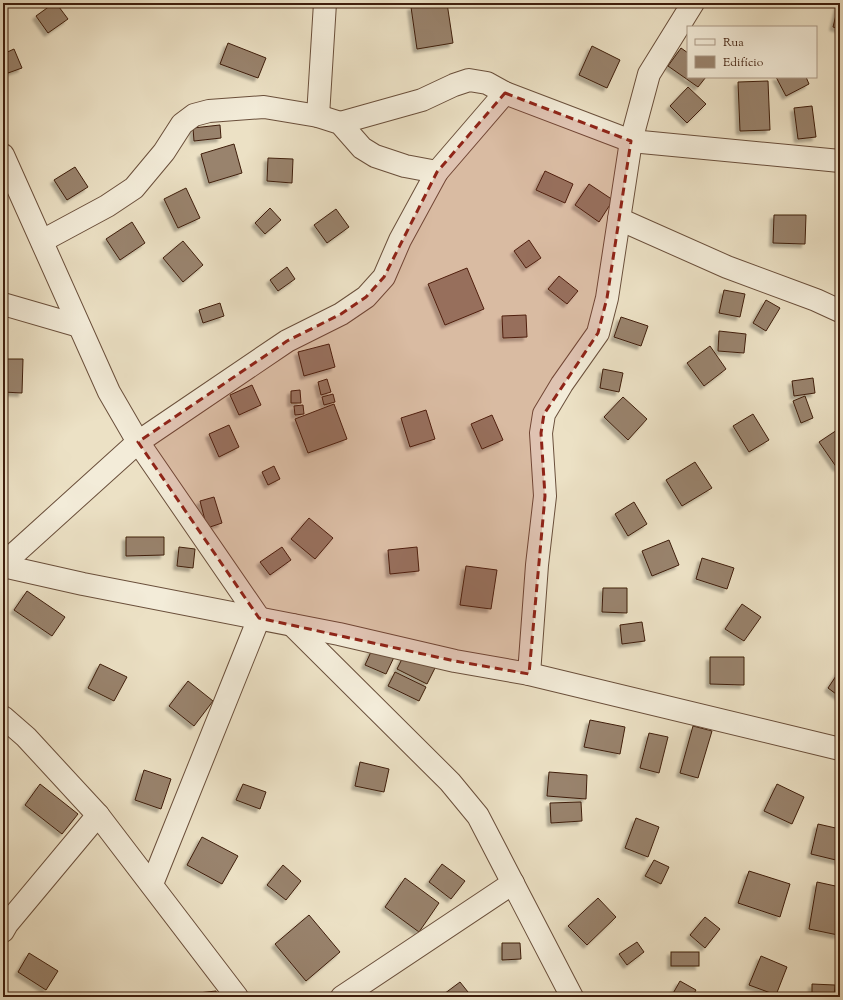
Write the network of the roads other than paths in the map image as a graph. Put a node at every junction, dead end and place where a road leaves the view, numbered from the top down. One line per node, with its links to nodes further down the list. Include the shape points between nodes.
1 (325, 3): 4 (street)
2 (693, 3): 6 (street, via 650,74)
3 (505, 93): 5 (street, via 486,83 469,80 422,100); 6 (street); 9 (street)
4 (318, 116): 5 (street); 11 (street, via 264,107 209,111 194,115 182,124 164,152 134,188 107,206)
5 (340, 123): 9 (street, via 362,148 375,156 405,166)
6 (631, 141): 8 (street); 10 (street)
7 (3, 155): 11 (street)
8 (840, 160)
9 (437, 172): 15 (street, via 400,240 384,277 366,297 341,314 287,341)
10 (619, 220): 13 (street, via 727,267); 19 (street, via 607,298 598,333 544,414 541,433 545,496 537,565)
11 (42, 241): 14 (street)
12 (3, 304): 14 (street)
13 (840, 311)
14 (79, 326): 15 (street, via 109,392)
15 (138, 442): 16 (street); 17 (street)
16 (3, 565): 17 (street, via 83,584)
17 (259, 618): 18 (street); 24 (street)
18 (292, 625): 19 (street, via 455,661); 23 (street, via 450,782 478,816)
19 (530, 674): 21 (street)
20 (3, 717): 22 (street, via 26,737)
21 (840, 749)
22 (98, 814): 24 (street); 25 (street)
23 (513, 883): 27 (street); 28 (street)
24 (152, 884): 26 (street)
25 (3, 931)
26 (237, 997)
27 (342, 997)
28 (572, 997)

